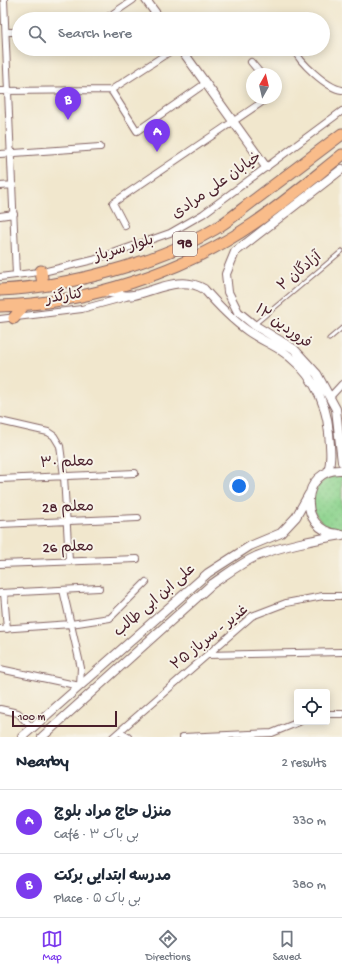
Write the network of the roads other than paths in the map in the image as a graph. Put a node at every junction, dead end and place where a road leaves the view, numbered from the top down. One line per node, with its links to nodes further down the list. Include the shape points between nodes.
1 (4, 0): 6 (street)
2 (133, 0): 4 (street)
3 (146, 0): 5 (street)
4 (115, 12)
5 (155, 12)
6 (6, 32): 7 (street); 17 (street)
7 (12, 32)
8 (163, 56): 14 (street)
9 (186, 56): 13 (street)
10 (300, 56): 15 (street, via 314,74)
11 (251, 62): 12 (street)
12 (256, 68)
13 (206, 83): 14 (street, via 137,131); 20 (street)
14 (111, 90): 17 (street)
15 (342, 90)
16 (0, 91): 17 (street)
17 (8, 91): 23 (street)
18 (260, 104): 20 (street)
19 (342, 111): 26 (street, خیابان علی مرادی)
20 (234, 122): 26 (street); 32 (street, via 114,203)
21 (342, 134): 37 (highway, بلوار سرباز / 98, via 216,228 190,242 122,267)
22 (100, 147): 23 (street)
23 (11, 152): 24 (street); 28 (street)
24 (0, 154)
25 (342, 155): 39 (highway, بلوار سرباز / 98, via 254,224 219,245 123,285)
26 (266, 167): 34 (street, خیابان علی مرادی, via 203,214 170,234 93,260)
27 (342, 169): 45 (street, ۱۲ فروردین, via 235,252 226,274 228,292 238,312)
28 (13, 185): 29 (street); 30 (street)
29 (0, 186)
30 (14, 214): 31 (street); 35 (street)
31 (0, 216)
32 (125, 226)
33 (342, 251): 45 (lane, آزادگان ۲)
34 (41, 271): 35 (street, خیابان علی مرادی); 37 (highway)
35 (16, 275): 36 (street, خیابان علی مرادی)
36 (0, 276)
37 (43, 285): 38 (highway, بلوار سرباز / 98)
38 (0, 290)
39 (98, 292): 40 (street, ۱۲ فروردین); 41 (highway, بلوار سرباز / 98)
40 (133, 295): 43 (street, کنارگذر, via 82,309); 49 (street, ۱۲ فروردین, via 180,283 197,285 237,323 279,349 302,367)
41 (24, 305): 42 (highway, بلوار سرباز / 98); 43 (highway)
42 (0, 306)
43 (14, 318): 44 (street, کنارگذر)
44 (0, 319)
45 (254, 325): 49 (street, ۱۲ فروردین, via 286,343 302,356 317,374)
46 (342, 328): 47 (lane)
47 (329, 339)
48 (342, 384): 49 (street)
49 (326, 398): 50 (street, ۱۲ فروردین); 54 (street, ۱۲ فروردین, via 330,451)
50 (339, 409): 52 (street, ۱۲ فروردین)
51 (0, 421): 56 (street, via 48,432 54,436 60,446)
52 (342, 462)
53 (342, 470): 54 (street)
54 (328, 472): 58 (street, علی ابن ابی طالب, via 316,481)
55 (135, 473): 56 (street, معلم ۳۰)
56 (64, 476): 57 (street, معلم ۳۰); 60 (street)
57 (0, 479)
58 (309, 494): 62 (street, via 310,514 315,523 323,530); 77 (street, علی ابن ابی طالب, via 296,517 282,533 250,546 208,573)
59 (138, 518): 60 (street, معلم 28)
60 (67, 521): 61 (street, معلم 28); 64 (street)
61 (0, 524)
62 (342, 535): 78 (street, علی ابن ابی طالب, via 292,545 257,556 235,568 212,584)
63 (137, 559): 64 (street, معلم 26)
64 (69, 561): 65 (street, معلم 26)
65 (0, 564)
66 (146, 582): 71 (street, via 110,618)
67 (99, 588): 68 (street)
68 (63, 590): 69 (street); 71 (street)
69 (2, 593): 73 (street)
70 (342, 596): 75 (street, غدیر - سرباز ۲۵, via 323,596 286,603 252,616)
71 (71, 624): 73 (street); 77 (street, via 81,668)
72 (0, 629): 73 (street)
73 (7, 629)
74 (342, 652): 75 (street)
75 (208, 655): 84 (street, غدیر - سرباز ۲۵)
76 (0, 669): 77 (street)
77 (80, 686): 78 (street); 83 (street, علی ابن ابی طالب)
78 (88, 694): 87 (street, علی ابن ابی طالب)
79 (0, 709): 83 (street, via 18,713)
80 (330, 714): 81 (street)
81 (342, 714)
82 (294, 724): 85 (street, via 272,733)
83 (32, 728): 86 (street, علی ابن ابی طالب)
84 (119, 732): 88 (street, غدیر - سرباز ۲۵); 89 (street)
85 (211, 736): 90 (street)
86 (22, 737)
87 (42, 737)
88 (113, 737)
89 (128, 737)
90 (183, 737)

